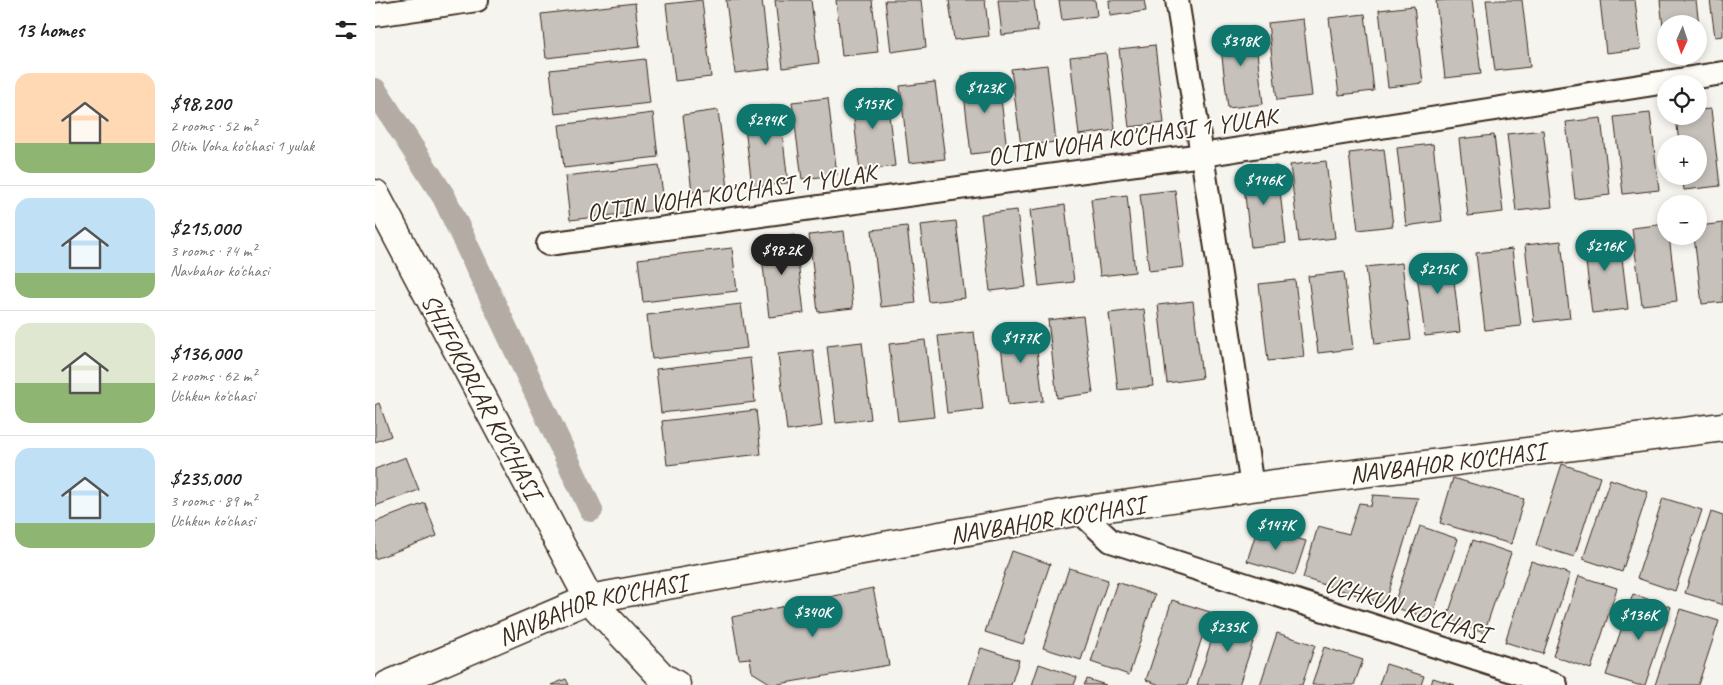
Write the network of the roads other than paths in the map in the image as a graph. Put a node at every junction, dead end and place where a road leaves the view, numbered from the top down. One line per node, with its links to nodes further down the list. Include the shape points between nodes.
1 (477, 0): 3 (street)
2 (1177, 0): 5 (street)
3 (375, 15)
4 (1723, 73): 5 (street, OLTIN VOHA KO'CHASI 1 YULAK)
5 (1202, 155): 7 (street, OLTIN VOHA KO'CHASI 1 YULAK); 9 (street)
6 (375, 194): 11 (main road, SHIFOKORLAR KO'CHASI)
7 (548, 244)
8 (1723, 427): 9 (main road, NAVBAHOR KO'CHASI)
9 (1252, 487): 10 (main road, NAVBAHOR KO'CHASI)
10 (1079, 512): 11 (main road, NAVBAHOR KO'CHASI); 14 (street, UCHKUN KO'CHASI, via 1111,541)
11 (589, 599): 12 (main road, NAVBAHOR KO'CHASI); 13 (main road, SHIFOKORLAR KO'CHASI, via 662,677)
12 (388, 685)
13 (676, 685)
14 (1556, 685)

